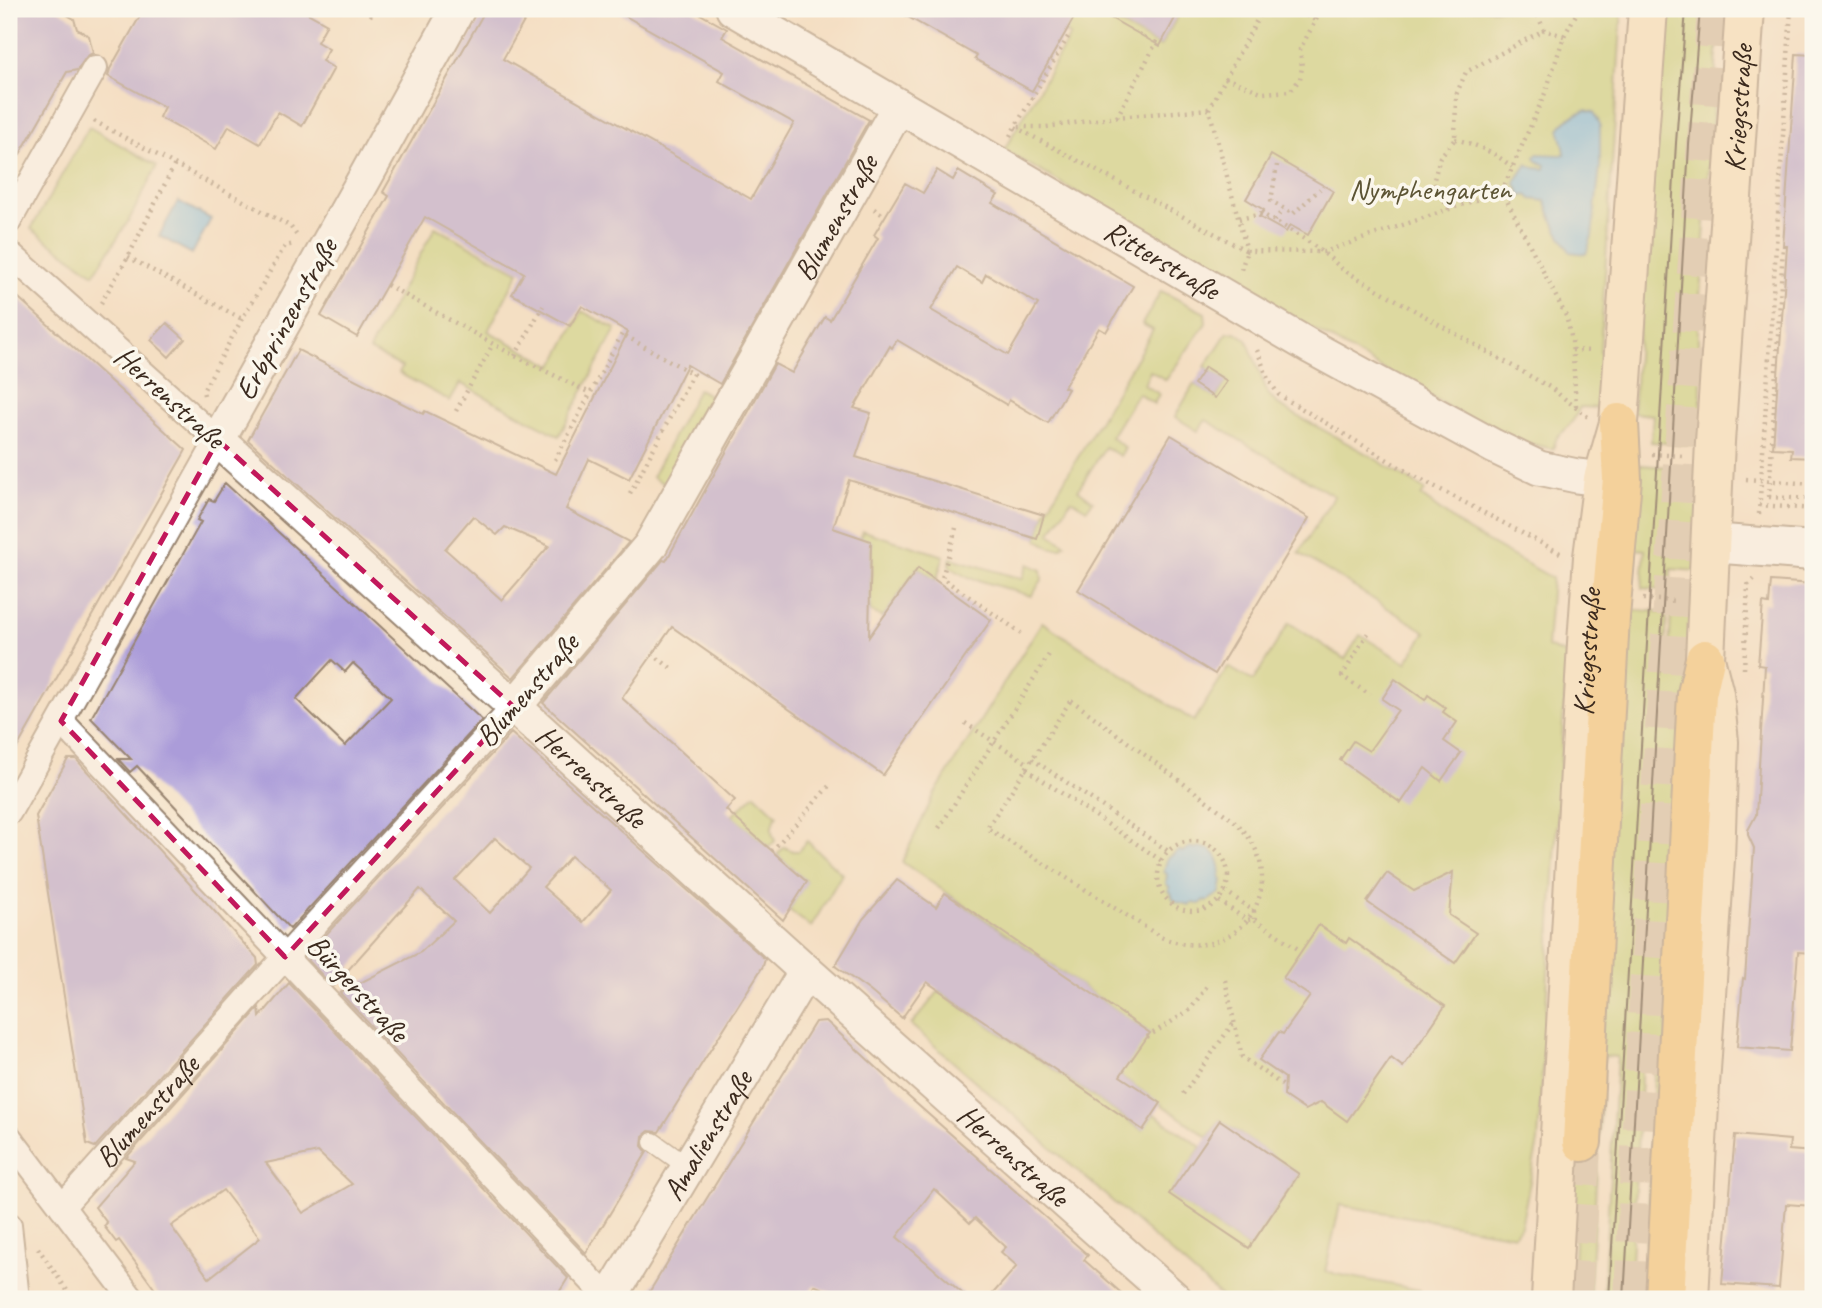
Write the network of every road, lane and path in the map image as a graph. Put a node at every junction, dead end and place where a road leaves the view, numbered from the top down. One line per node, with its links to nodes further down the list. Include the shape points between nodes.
1 (375, 9): 12 (path)
2 (458, 9): 53 (street, Erbprinzenstraße)
3 (733, 9): 20 (street, Ritterstraße)
4 (1263, 9): 19 (path)
5 (1294, 9): 13 (path)
6 (1322, 9): 13 (path)
7 (1535, 9): 14 (path)
8 (1579, 9): 15 (path)
9 (1648, 9): 52 (main road, Kriegsstraße)
10 (1745, 9): 56 (main road, Kriegsstraße)
11 (1791, 9): 58 (path, via 1760,480)
12 (370, 16)
13 (1315, 20): 19 (path, via 1300,49 1300,79 1290,90 1264,93)
14 (1544, 30): 15 (path); 25 (path, via 1466,72 1456,95)
15 (1564, 36): 29 (path, via 1546,91)
16 (1068, 37): 24 (path)
17 (1158, 39): 23 (path)
18 (95, 68): 21 (street)
19 (1225, 78): 22 (path)
20 (900, 106): 26 (street, Ritterstraße); 74 (street, Blumenstraße, via 650,546)
21 (71, 109): 27 (path); 35 (street)
22 (1209, 109): 23 (path); 34 (path)
23 (1117, 117): 24 (path)
24 (1015, 127): 26 (path); 38 (path)
25 (1455, 139): 29 (path, via 1481,146); 33 (path, via 1440,158 1433,183)
26 (994, 161): 43 (street, Ritterstraße)
27 (175, 164): 41 (path); 45 (path, via 290,226 302,244 285,246)
28 (1277, 165): 32 (path, via 1271,201)
29 (1512, 167): 31 (path)
30 (1320, 189): 32 (path, via 1293,214)
31 (1502, 191): 33 (path); 39 (path, via 1566,316 1576,407 1551,388 1342,269)
32 (1283, 209): 36 (path)
33 (1449, 209): 39 (path)
34 (1239, 219): 36 (path, via 1262,214); 38 (path)
35 (9, 221)
36 (1275, 221): 39 (path)
37 (1783, 246): 60 (path, bridge, via 1769,497)
38 (1247, 251): 39 (path); 43 (path)
39 (1324, 252)
40 (9, 253): 46 (street, Herrenstraße)
41 (128, 257): 45 (path); 46 (path)
42 (387, 285): 47 (path)
43 (1237, 304): 57 (street, Ritterstraße, via 1504,452 1539,468); 66 (path, via 1279,395 1411,474)
44 (543, 306): 48 (path)
45 (242, 319): 50 (path, via 203,391)
46 (89, 325): 53 (street, Herrenstraße)
47 (493, 344): 48 (path); 51 (path)
48 (515, 356): 49 (path)
49 (590, 393): 55 (path); 59 (path, via 622,334 693,374)
50 (205, 401)
51 (456, 411)
52 (1619, 423): 57 (main road, Kriegsstraße); 101 (main road, via 1622,479)
53 (218, 440): 74 (street, Herrenstraße); 75 (street, Erbprinzenstraße)
54 (1649, 453): 56 (path, via 1689,456 1688,477)
55 (555, 460)
56 (1713, 477): 64 (main road, Kriegsstraße)
57 (1603, 479): 110 (main road, Kriegsstraße, via 1587,643)
58 (1813, 484)
59 (628, 497)
60 (1813, 499)
61 (1759, 505): 62 (path)
62 (1813, 509)
63 (956, 528): 68 (path, via 942,578)
64 (1711, 542): 65 (street); 71 (main road, Kriegsstraße)
65 (1813, 551)
66 (1568, 556)
67 (1368, 633): 73 (path, via 1342,676)
68 (1021, 634)
69 (1050, 653): 77 (path)
70 (652, 654): 72 (path)
71 (1705, 659): 111 (main road, via 1697,694); 112 (main road, Kriegsstraße, via 1719,742)
72 (671, 668)
73 (1370, 695)
74 (514, 707): 91 (street, Blumenstraße); 92 (street, Herrenstraße)
75 (61, 721): 80 (street, Erbprinzenstraße); 91 (street, Bürgerstraße)
76 (965, 723): 77 (path)
77 (995, 742): 78 (path); 81 (path)
78 (1029, 764): 83 (path); 84 (path); 87 (path, via 1071,700 1245,831 1262,869); 89 (path, via 987,828 1173,943 1214,943)
79 (829, 786): 82 (path)
80 (12, 797)
81 (939, 828)
82 (772, 851)
83 (1168, 852): 84 (path); 85 (path, via 1190,841 1213,847 1227,867)
84 (1162, 861): 86 (path, via 1159,883 1169,902 1189,912)
85 (1225, 891): 86 (path); 87 (path)
86 (1219, 901): 89 (path)
87 (1254, 911): 88 (path); 89 (path)
88 (1254, 919): 89 (path); 90 (path)
89 (1247, 920)
90 (1301, 951)
91 (285, 957): 103 (street, Blumenstraße); 108 (street, Bürgerstraße)
92 (806, 971): 102 (street, Amalienstraße); 109 (street, Herrenstraße)
93 (1225, 980): 95 (path)
94 (1209, 983): 96 (path, via 1190,1010)
95 (1234, 1021): 97 (path, via 1242,1057); 98 (path)
96 (1147, 1037)
97 (1285, 1087)
98 (1183, 1094)
99 (9, 1137): 103 (street)
100 (653, 1142): 102 (lane)
101 (1581, 1142)
102 (688, 1167): 108 (street, Amalienstraße)
103 (62, 1207): 107 (street)
104 (17, 1236): 105 (path); 106 (street)
105 (71, 1297): 106 (path)
106 (32, 1298)
107 (132, 1299)
108 (609, 1299)
109 (1175, 1299)
110 (1551, 1299)
111 (1665, 1299)
112 (1689, 1299)

